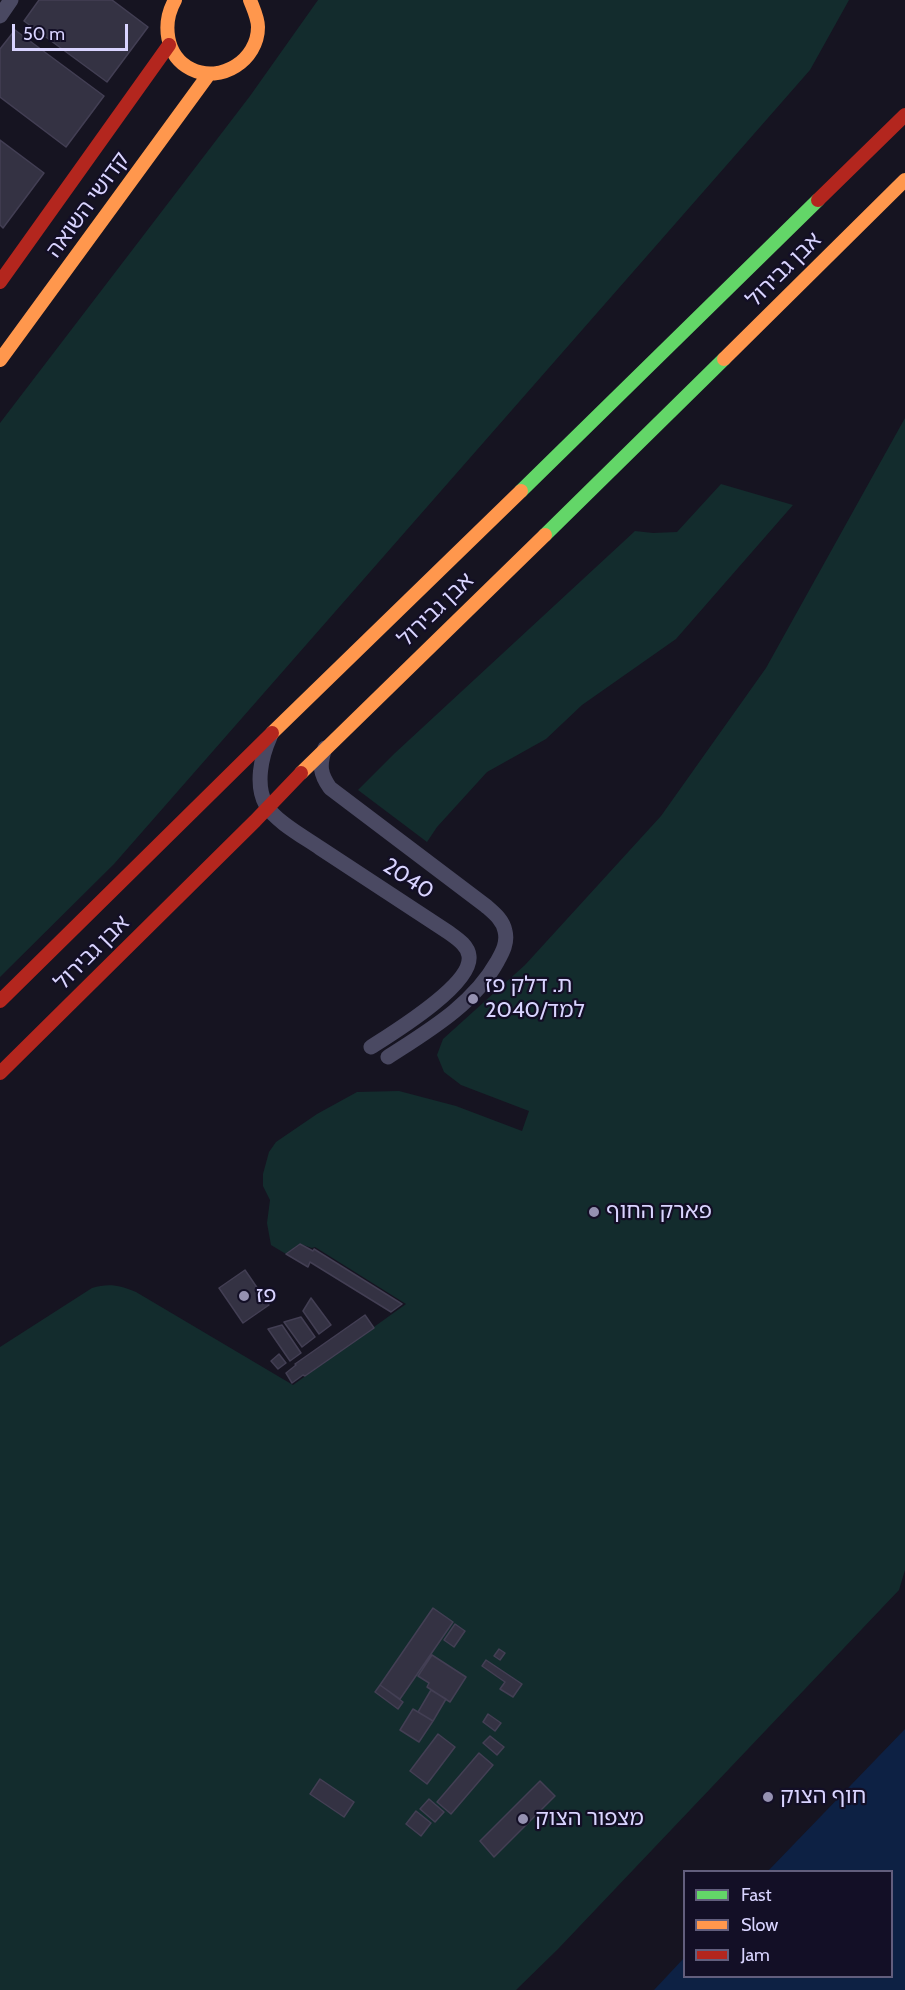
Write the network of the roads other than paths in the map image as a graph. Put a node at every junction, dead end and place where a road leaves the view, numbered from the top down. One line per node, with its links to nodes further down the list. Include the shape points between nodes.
1 (11, 0): 4 (street)
2 (175, 0): 5 (street, via 167,15)
3 (257, 4): 6 (street, via 257,41 250,55 239,66)
4 (0, 16)
5 (169, 45): 6 (street, via 185,65); 9 (street, קדושי השואה)
6 (209, 74): 10 (street, קדושי השואה)
7 (905, 115): 11 (street, אבן גבירול)
8 (905, 180): 12 (street, אבן גבירול)
9 (0, 282)
10 (0, 360)
11 (271, 735): 13 (street, via 261,776); 14 (street, אבן גבירול)
12 (325, 748): 13 (street, אבן גבירול); 16 (street, 2040, via 320,766 330,788 486,906 505,931 502,954 474,994)
13 (267, 807): 15 (street, 2040, via 305,838 448,932 463,943 469,954 469,962 452,988); 17 (street, אבן גבירול)
14 (0, 1001)
15 (371, 1047)
16 (388, 1057)
17 (0, 1073)

